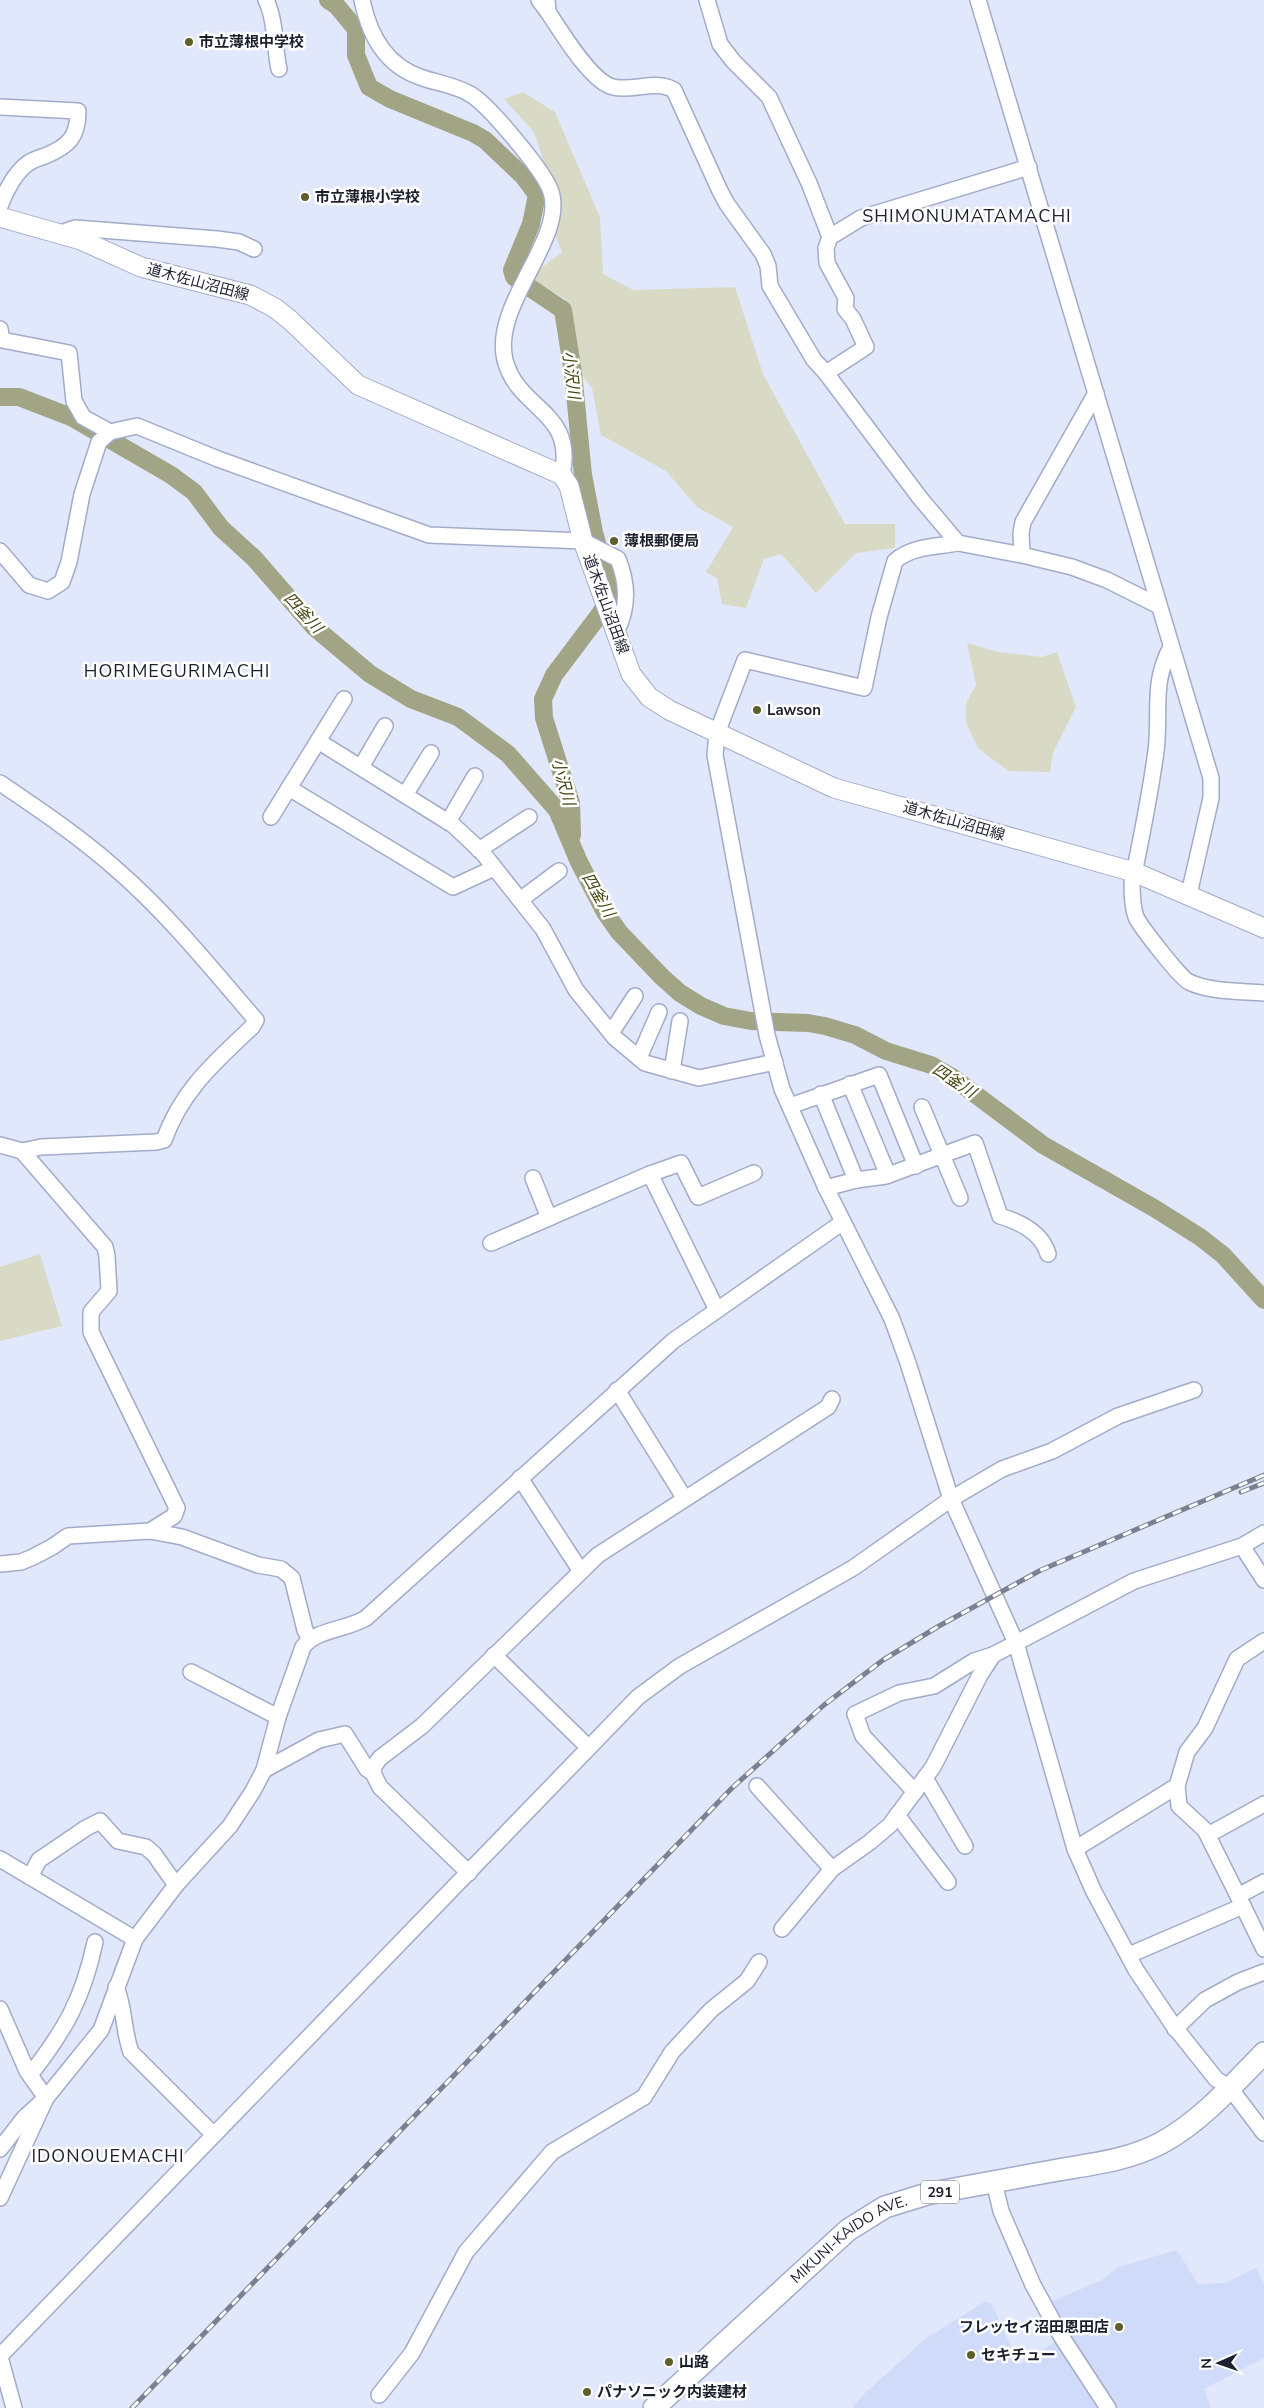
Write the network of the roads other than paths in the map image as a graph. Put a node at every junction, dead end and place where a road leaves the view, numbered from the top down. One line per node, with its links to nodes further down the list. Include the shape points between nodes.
1 (266, 0): 6 (street, via 271,11)
2 (362, 0): 18 (street, via 371,32 390,59 419,77 472,95 504,126 550,190 552,214 506,321 504,349 514,381 558,429 566,460)
3 (707, 0): 12 (street, via 720,44 769,97)
4 (978, 0): 8 (street)
5 (544, 4): 15 (street, via 582,62 607,85 618,88 662,85 674,90 727,204 763,254 770,286 814,360)
6 (279, 69)
7 (0, 107): 9 (street, via 78,111 78,124 76,133 65,146 28,162 22,168)
8 (1029, 167): 12 (street, via 861,218); 16 (street)
9 (0, 206)
10 (0, 217): 11 (main road, 道木佐山沼田線)
11 (61, 234): 13 (street, via 75,228 104,230 239,242); 18 (main road, 道木佐山沼田線, via 141,267 250,294 290,320 358,385)
12 (830, 237): 15 (street, via 826,248 827,263 846,298 844,309 853,319 866,347)
13 (254, 249)
14 (0, 329): 17 (street, via 2,340 69,353 74,401 83,417)
15 (826, 373): 20 (street)
16 (1096, 392): 22 (street, via 1026,518 1021,533); 23 (street)
17 (110, 432): 19 (street, via 137,426 218,459 430,534); 21 (street, via 100,442 89,470 62,582 48,591 29,585)
18 (562, 475): 19 (main road, 道木佐山沼田線)
19 (585, 543): 24 (main road, 道木佐山沼田線); 24 (street, via 618,559 625,576 623,620)
20 (958, 543): 22 (street); 28 (street, via 921,548 895,561 864,688 745,660)
21 (0, 551)
22 (1022, 555): 23 (street, via 1086,572)
23 (1160, 606): 25 (street)
24 (616, 632): 28 (main road, 道木佐山沼田線, via 631,674 649,697)
25 (1171, 647): 42 (street, via 1158,680 1156,749); 43 (street, via 1211,778 1211,798)
26 (344, 699): 29 (street)
27 (386, 726): 31 (street)
28 (717, 732): 42 (main road, 道木佐山沼田線, via 834,788); 52 (street, via 715,755 767,1035)
29 (318, 741): 31 (street); 34 (street)
30 (431, 752): 35 (street)
31 (361, 767): 35 (street)
32 (475, 776): 38 (street)
33 (0, 783): 59 (street, via 63,825 116,869 196,949 256,1020 196,1081 172,1118 164,1140 41,1147)
34 (289, 788): 36 (street); 40 (street, via 453,887)
35 (405, 795): 38 (street)
36 (271, 817)
37 (529, 817): 39 (street)
38 (448, 822): 39 (street)
39 (479, 850): 40 (street)
40 (494, 868): 44 (street)
41 (559, 872): 44 (street)
42 (1134, 872): 43 (main road, 道木佐山沼田線); 46 (street, via 1132,900 1136,917 1186,981 1199,986)
43 (1189, 894): 45 (main road, 道木佐山沼田線)
44 (520, 900): 50 (street, via 543,929 576,990)
45 (1264, 928)
46 (1264, 993)
47 (635, 996): 50 (street)
48 (659, 1012): 51 (street)
49 (680, 1022): 53 (street)
50 (611, 1033): 51 (street)
51 (639, 1058): 53 (street)
52 (775, 1062): 53 (street, via 699,1078); 56 (street)
53 (672, 1071)
54 (850, 1084): 55 (street); 61 (street, via 879,1075); 64 (street)
55 (821, 1094): 56 (street); 66 (street)
56 (790, 1106): 67 (street)
57 (922, 1108): 60 (street)
58 (0, 1145): 59 (street)
59 (22, 1151): 80 (street, via 97,1236 107,1252 108,1290 91,1312 92,1336 177,1508 174,1516)
60 (943, 1156): 61 (street); 68 (street); 72 (street, via 975,1143 1000,1216 1022,1223 1046,1245)
61 (916, 1166): 64 (street)
62 (754, 1173): 63 (street, via 698,1197 681,1163)
63 (650, 1174): 69 (street); 73 (street)
64 (888, 1175): 66 (street)
65 (533, 1178): 69 (street)
66 (856, 1180): 67 (street)
67 (826, 1188): 70 (street)
68 (960, 1198)
69 (549, 1218): 71 (street)
70 (843, 1222): 73 (street); 79 (street, via 892,1319)
71 (492, 1243)
72 (1048, 1254)
73 (717, 1310): 74 (street, via 673,1341)
74 (617, 1390): 77 (street); 78 (street)
75 (1194, 1390): 79 (street, via 1118,1416 1052,1452 1002,1469)
76 (832, 1399): 78 (street, via 828,1407)
77 (520, 1478): 84 (street); 86 (street, via 366,1618 355,1625)
78 (684, 1499): 84 (street, via 612,1545)
79 (951, 1499): 88 (street); 93 (street, via 853,1568 680,1666 638,1697)
80 (150, 1531): 83 (street, via 68,1536 52,1548 21,1562); 86 (street, via 182,1537 258,1565 287,1572 292,1578)
81 (1264, 1533): 82 (street)
82 (1242, 1546): 85 (street); 88 (street, via 1134,1581)
83 (0, 1564)
84 (580, 1570): 89 (street)
85 (1264, 1580)
86 (309, 1638): 92 (street)
87 (1264, 1641): 98 (street, via 1237,1659 1205,1728 1187,1752)
88 (1016, 1643): 90 (street); 104 (street)
89 (494, 1655): 93 (street); 95 (street, via 422,1726 380,1758)
90 (993, 1655): 96 (street); 99 (street, via 974,1661 934,1686 899,1693 855,1714 863,1736)
91 (191, 1672): 92 (street)
92 (278, 1716): 94 (street)
93 (588, 1747): 107 (street)
94 (264, 1770): 95 (street, via 319,1740 345,1734 366,1769); 111 (street, via 230,1826)
95 (373, 1773): 107 (street, via 380,1787)
96 (925, 1778): 99 (street); 103 (street)
97 (757, 1786): 106 (street)
98 (1177, 1786): 102 (street, via 1179,1806); 104 (street)
99 (914, 1792): 101 (street)
100 (1264, 1804): 102 (street)
101 (897, 1815): 106 (street, via 870,1842); 109 (street)
102 (1208, 1835): 112 (street)
103 (965, 1846)
104 (1075, 1849): 117 (street, via 1094,1892)
105 (0, 1859): 108 (street)
106 (832, 1869): 113 (street)
107 (469, 1873): 128 (street)
108 (30, 1877): 111 (street, via 39,1860 100,1821 118,1841 146,1847); 114 (street)
109 (948, 1882)
110 (1264, 1882): 112 (street)
111 (176, 1885): 114 (street)
112 (1241, 1901): 116 (street); 117 (street)
113 (782, 1929)
114 (135, 1939): 120 (street)
115 (94, 1942): 124 (street, via 75,2009 60,2037)
116 (1264, 1949)
117 (1129, 1955): 122 (street)
118 (759, 1962): 133 (street, via 747,1981 711,2010 672,2052 644,2097 552,2152 466,2252 412,2353)
119 (1264, 1972): 122 (street, via 1205,2000)
120 (116, 1987): 126 (street, via 101,2030); 128 (street, via 122,2000 124,2036 130,2052)
121 (0, 2009): 124 (street)
122 (1175, 2029): 125 (street, via 1216,2079)
123 (1264, 2053): 125 (highway, MIKUNI-KAIDO AVE. / 291)
124 (30, 2075): 126 (street)
125 (1230, 2088): 127 (street); 130 (highway, MIKUNI-KAIDO AVE. / 291, via 1189,2124 1147,2149 1118,2159)
126 (46, 2098): 129 (street, via 24,2118); 131 (street)
127 (1264, 2133)
128 (214, 2135): 132 (street)
129 (0, 2149)
130 (994, 2182): 135 (highway, MIKUNI-KAIDO AVE. / 291, via 906,2200 872,2214 835,2242); 136 (street, via 1001,2211 1033,2285 1061,2336)
131 (0, 2198)
132 (0, 2356): 134 (street)
133 (379, 2395)
134 (14, 2408)
135 (654, 2408)
136 (1108, 2408)

